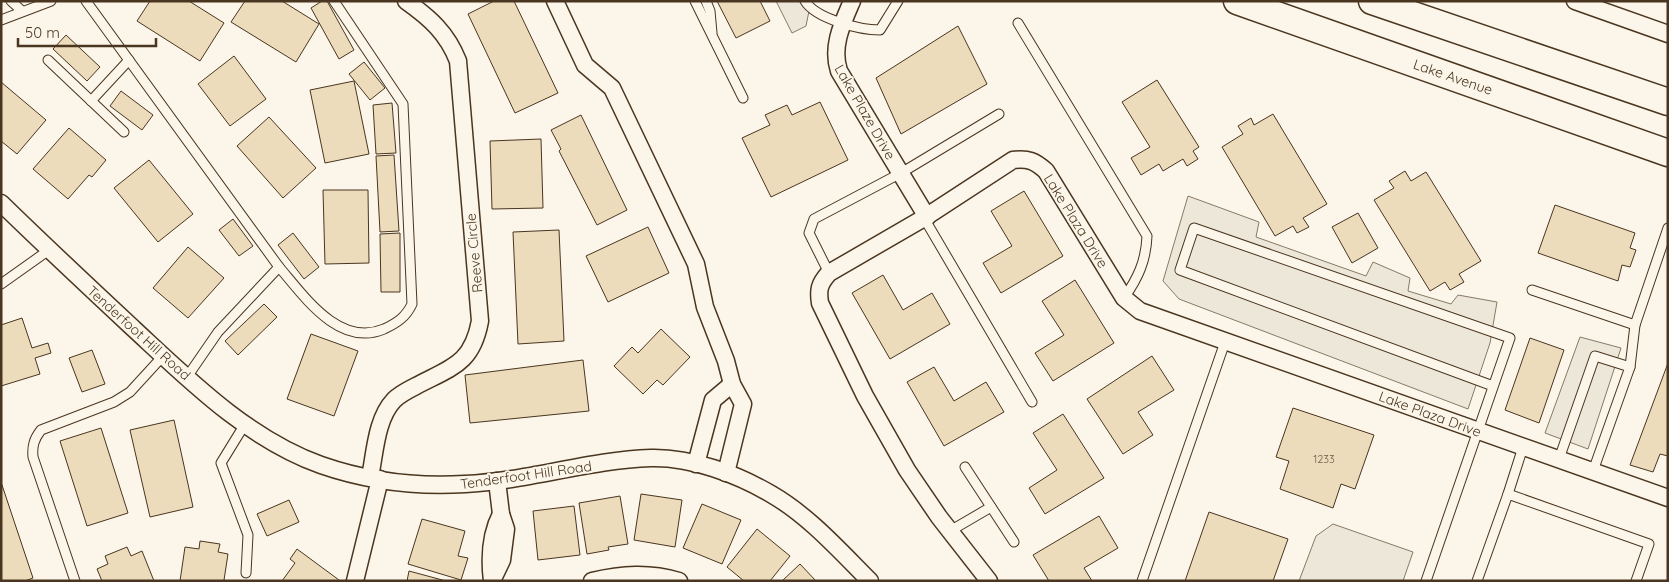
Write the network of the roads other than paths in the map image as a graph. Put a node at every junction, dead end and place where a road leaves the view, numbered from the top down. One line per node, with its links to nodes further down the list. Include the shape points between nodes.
1 (11, 1): 15 (lane)
2 (51, 1): 15 (lane)
3 (86, 1): 22 (lane)
4 (334, 1): 34 (lane, via 403,104 412,304 394,325 368,333 350,331 318,312)
5 (406, 1): 55 (street, Reeve Circle, via 444,33 458,61 480,321 477,339 464,360 403,392 386,411)
6 (556, 1): 44 (street, via 585,65 612,88 696,264 705,307)
7 (695, 1): 20 (lane)
8 (706, 1): 20 (lane)
9 (805, 1): 17 (lane, via 819,14)
10 (852, 1): 17 (street, Lake Plaze Drive)
11 (898, 1): 17 (lane, via 880,30 864,30)
12 (1237, 1): 28 (main road, Lake Avenue)
13 (1372, 1): 25 (main road)
14 (1575, 1): 19 (street)
15 (22, 11): 16 (lane)
16 (1, 20)
17 (843, 22): 29 (street, Lake Plaze Drive, via 836,50 839,71)
18 (1018, 23): 38 (lane, via 1147,236 1146,258)
19 (1668, 34)
20 (713, 38): 23 (lane)
21 (48, 60): 24 (lane)
22 (129, 60): 24 (lane); 34 (lane)
23 (743, 98)
24 (92, 101): 27 (lane)
25 (1668, 102)
26 (998, 114): 29 (lane)
27 (124, 132)
28 (1668, 153)
29 (901, 173): 31 (street, Lake Plaze Drive); 35 (lane, via 814,219 810,233)
30 (1, 203): 33 (street, Tenderfoot Hill Road)
31 (926, 218): 35 (street, Lake Plaza Drive); 38 (street, Lake Plaza Drive, via 1013,160 1026,158 1037,162 1046,171); 46 (lane)
32 (1668, 228): 39 (lane)
33 (49, 250): 36 (lane); 41 (street, Tenderfoot Hill Road)
34 (278, 267): 43 (lane, via 218,332)
35 (829, 273): 60 (street, via 818,291 820,303 887,436)
36 (1, 284)
37 (1532, 290): 39 (lane)
38 (1124, 298): 40 (street, Lake Plaza Drive, via 1140,311)
39 (1635, 324): 42 (lane)
40 (1225, 342): 48 (street, Lake Plaza Drive); 70 (lane)
41 (163, 356): 43 (street, Tenderfoot Hill Road); 63 (lane, via 130,392 114,402 41,430 35,438 33,457)
42 (1630, 367): 50 (lane, via 1595,356); 53 (lane)
43 (187, 377): 47 (street, Tenderfoot Hill Road)
44 (732, 384): 51 (street, via 713,400); 54 (street, via 743,404)
45 (1493, 386): 45 (lane, via 1180,270 1194,228 1510,338); 48 (lane)
46 (1032, 402)
47 (245, 424): 55 (street, Tenderfoot Hill Road, via 289,452 320,465); 62 (lane, via 221,463 248,535)
48 (1478, 431): 49 (street, Lake Plaza Drive); 71 (lane)
49 (1523, 447): 50 (street, Lake Plaza Drive); 57 (lane)
50 (1559, 459): 53 (street, Lake Plaza Drive)
51 (696, 464): 54 (street, Tenderfoot Hill Road); 56 (street, Tenderfoot Hill Road, via 653,458 628,460)
52 (965, 468): 59 (lane)
53 (1593, 471): 58 (street, Lake Plaza Drive)
54 (726, 473): 68 (street, Tenderfoot Hill Road, via 750,483 797,511)
55 (375, 478): 56 (street, Tenderfoot Hill Road, via 441,485); 64 (street, Reeve Circle)
56 (497, 481): 65 (street, via 500,514 494,527 490,559)
57 (1508, 494): 72 (lane); 73 (lane, via 1649,544)
58 (1668, 498)
59 (991, 507): 60 (lane); 61 (lane)
60 (950, 531): 69 (street)
61 (1014, 542)
62 (246, 573)
63 (75, 581)
64 (355, 581)
65 (492, 581)
66 (592, 581): 67 (street, via 633,574)
67 (679, 581)
68 (870, 581)
69 (989, 581)
70 (1142, 581)
71 (1426, 581)
72 (1477, 581)
73 (1636, 581)

